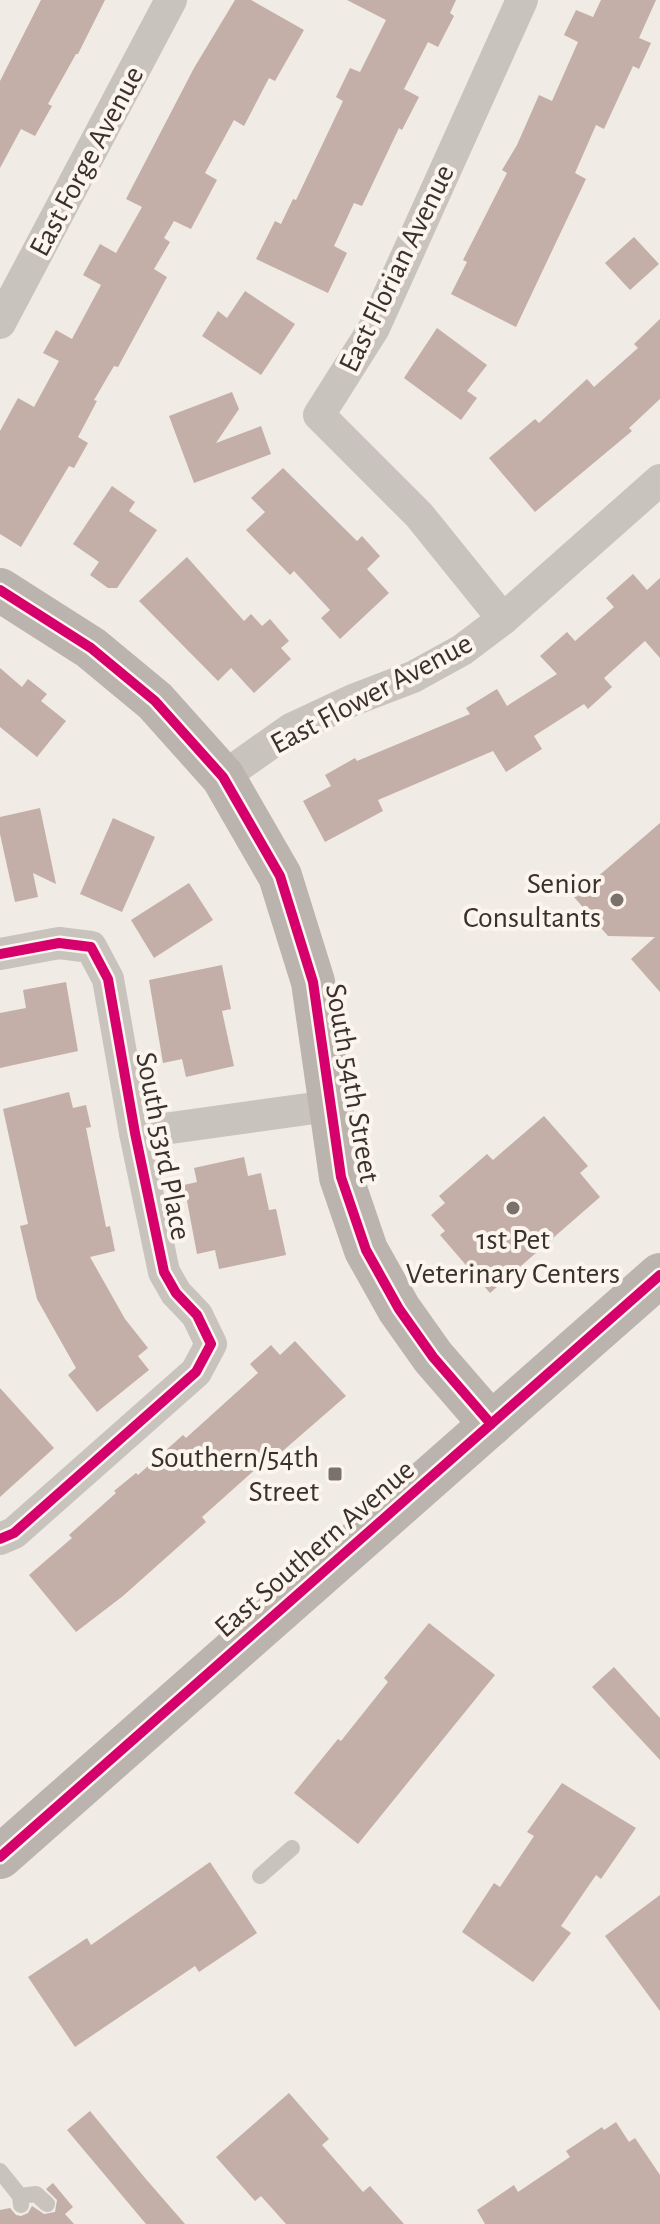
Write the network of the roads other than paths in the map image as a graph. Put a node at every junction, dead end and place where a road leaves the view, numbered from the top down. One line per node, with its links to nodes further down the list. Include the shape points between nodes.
1 (171, 0): 3 (street, East Forge Avenue)
2 (522, 0): 6 (street, East Florian Avenue, via 374,328 319,415 419,515)
3 (0, 323)
4 (660, 480): 6 (street, East Flower Avenue)
5 (0, 590): 7 (street, South 54th Street, via 91,648 155,701)
6 (503, 619): 7 (street, East Flower Avenue, via 413,677 291,729)
7 (223, 777): 9 (street, South 54th Street, via 280,876 300,938 313,982)
8 (0, 954): 10 (street, South 53rd Place, via 59,943 91,947 108,979)
9 (329, 1106): 10 (street); 12 (street, South 54th Street, via 341,1177 366,1250 433,1357)
10 (135, 1133): 13 (street, South 53rd Place, via 164,1272 197,1315 211,1344 196,1372 14,1533)
11 (660, 1275): 12 (street, East Southern Avenue)
12 (491, 1424): 15 (street, East Southern Avenue)
13 (0, 1539)
14 (292, 1848): 16 (lane)
15 (0, 1857)
16 (260, 1876)
17 (0, 2171): 18 (lane, via 21,2201 36,2194)
18 (47, 2204)

